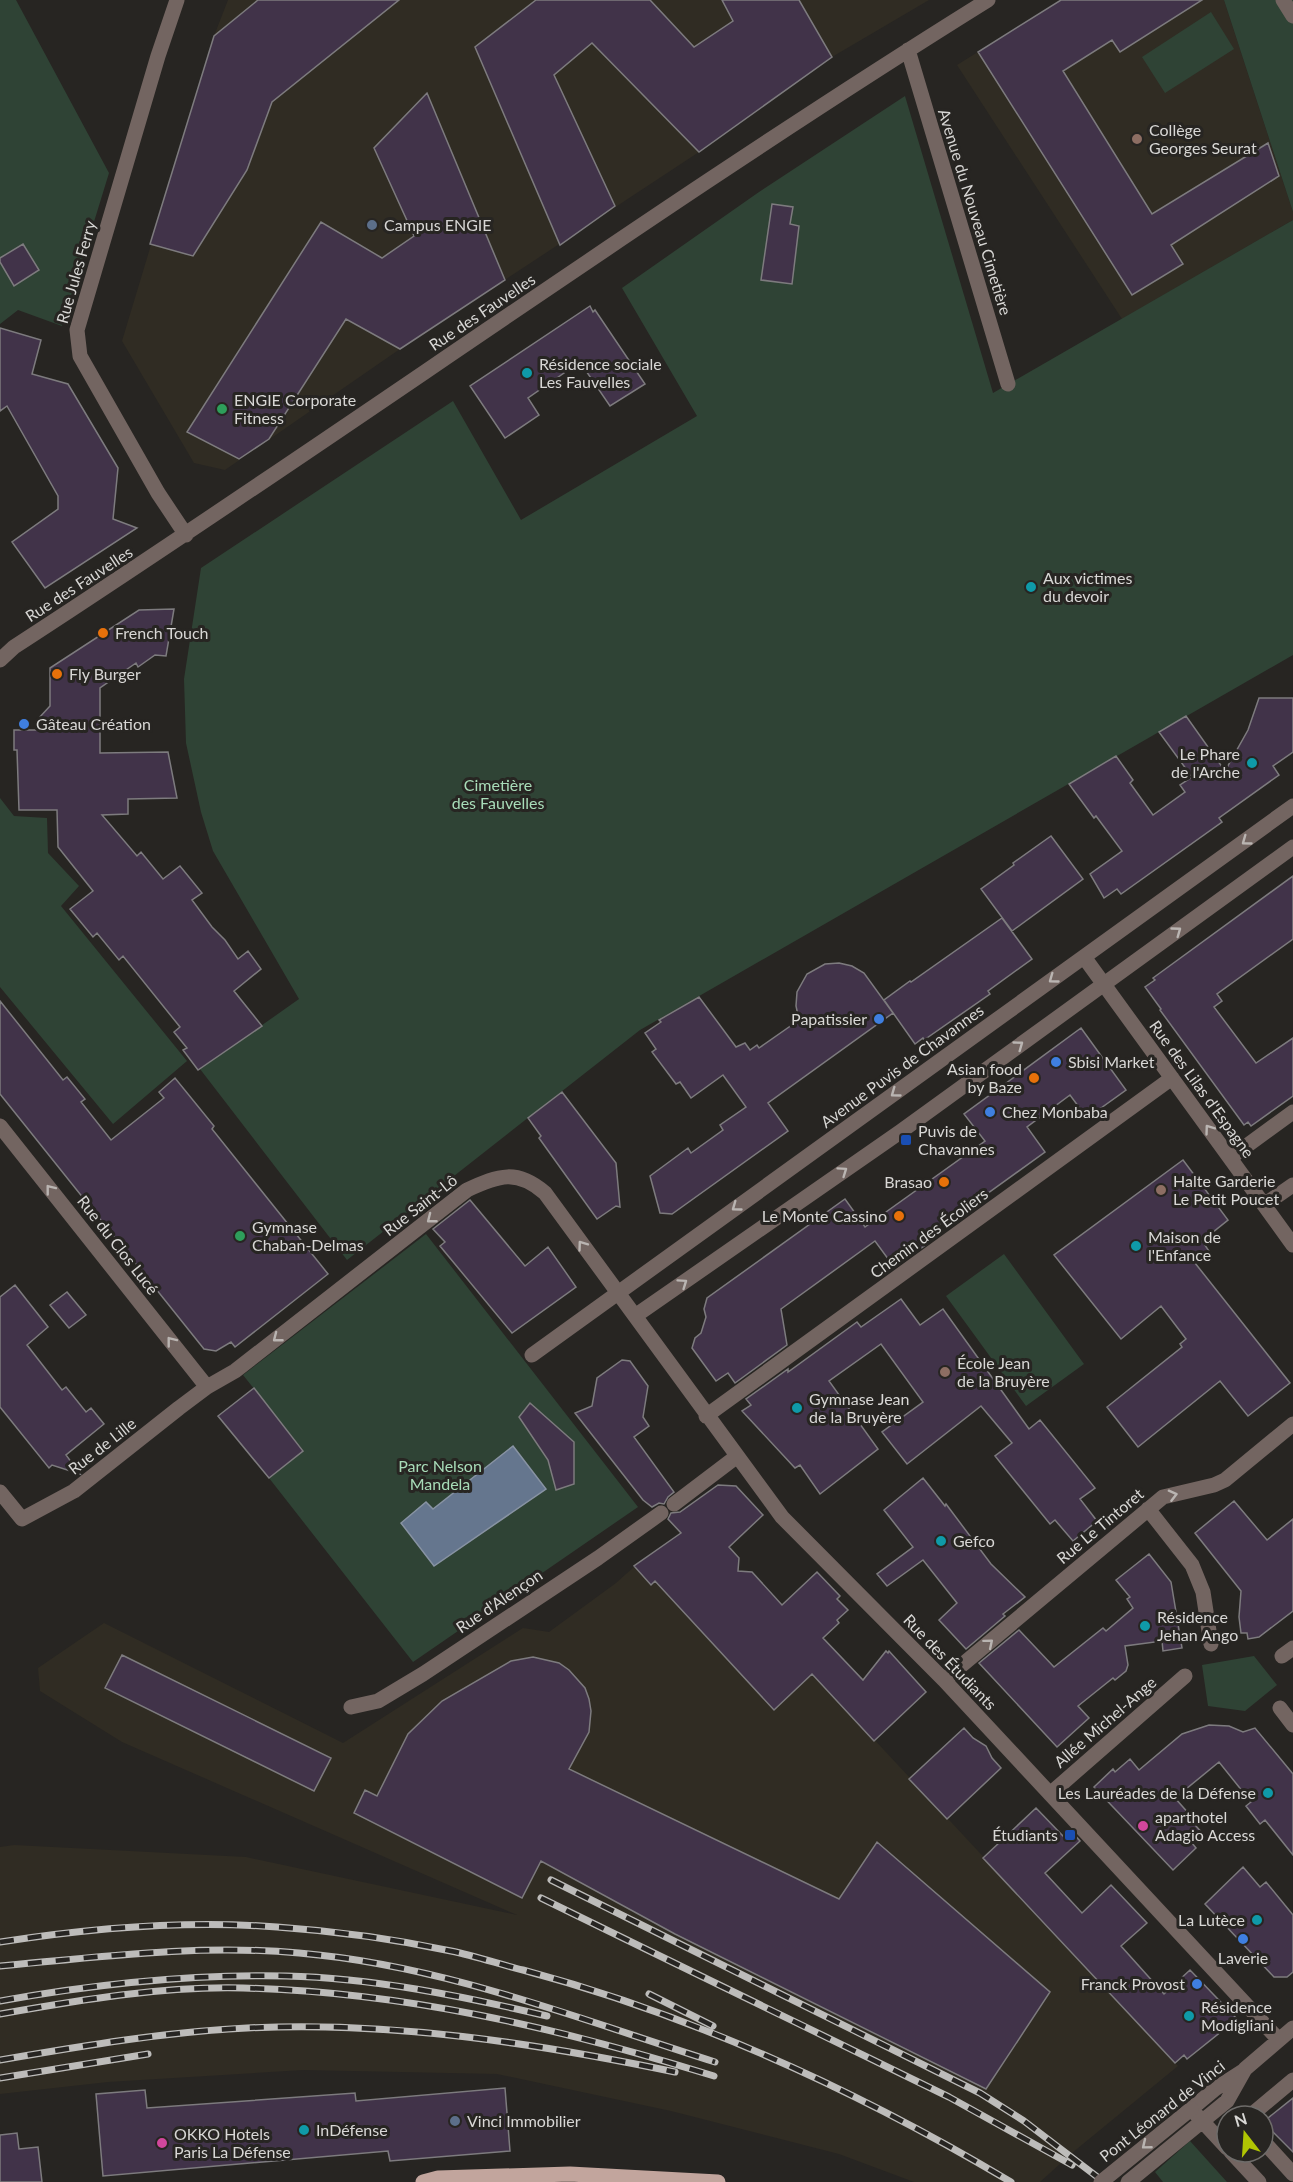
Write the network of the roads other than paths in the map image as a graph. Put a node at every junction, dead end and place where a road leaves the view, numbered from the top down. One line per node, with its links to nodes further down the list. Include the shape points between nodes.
1 (177, 0): 7 (street, Rue Jules Ferry, via 77,330 80,356)
2 (988, 0): 5 (street, Rue des Fauvelles)
3 (1283, 0): 4 (street)
4 (1293, 16)
5 (908, 50): 6 (street, Avenue du Nouveau Cimetière); 7 (street, Rue des Fauvelles, via 740,159)
6 (1008, 384)
7 (186, 535): 8 (street, Rue des Fauvelles)
8 (0, 660)
9 (1293, 806): 11 (street, Avenue Puvis de Chavannes, one-way to 11)
10 (1293, 847): 12 (street, one-way to 10)
11 (1084, 957): 12 (street, Rue des Lilas d'Espagne); 20 (street, Avenue Puvis de Chavannes, one-way to 20)
12 (1104, 984): 13 (street, Rue des Lilas d'Espagne); 21 (street, one-way to 12)
13 (1172, 1078): 16 (street, Rue des Lilas d'Espagne, one-way to 13); 24 (street, Chemin des Écoliers)
14 (1293, 1112): 16 (street)
15 (0, 1126): 23 (street, Rue du Clos Lucé, one-way to 15)
16 (1230, 1158): 18 (street, Rue des Lilas d'Espagne)
17 (1293, 1185): 18 (street)
18 (1264, 1205): 19 (street, Rue des Lilas d'Espagne)
19 (1293, 1245)
20 (617, 1292): 21 (street, Rue des Étudiants); 22 (street, Avenue Puvis de Chavannes); 23 (street, Rue Saint-Lô, one-way to 23, via 545,1193 532,1182 513,1176 490,1179 468,1190 235,1371)
21 (635, 1316): 24 (street, Rue des Étudiants)
22 (532, 1355)
23 (203, 1390): 27 (street, Rue de Lille, via 75,1491 22,1519)
24 (706, 1416): 26 (street, Rue des Étudiants)
25 (1293, 1424): 29 (street, Rue Le Tintoret, one-way to 25, via 1163,1497 1225,1480)
26 (736, 1457): 28 (street); 33 (street, Rue des Étudiants, via 782,1517)
27 (0, 1492)
28 (674, 1504)
29 (1149, 1509): 31 (street, via 1192,1565 1203,1592); 33 (street, Rue Le Tintoret, one-way to 29)
30 (661, 1513): 34 (street, Rue d'Alençon, via 423,1674 378,1701)
31 (1211, 1644)
32 (1185, 1676): 37 (street, Allée Michel-Ange)
33 (944, 1680): 37 (street, Rue des Étudiants)
34 (351, 1707)
35 (1280, 1708): 36 (street)
36 (1293, 1725)
37 (1050, 1794): 39 (street, Rue des Étudiants)
38 (1293, 2028): 39 (street)
39 (1279, 2040): 40 (street)
40 (1245, 2069): 43 (street, Pont Léonard de Vinci); 44 (street, Pont Léonard de Vinci, via 1227,2100)
41 (1293, 2080): 42 (street)
42 (1264, 2104)
43 (1191, 2109): 44 (street); 51 (street, Pont Léonard de Vinci, one-way to 51, bridge)
44 (1202, 2122): 45 (street); 52 (street, Pont Léonard de Vinci)
45 (1215, 2136)
46 (1275, 2154): 48 (street)
47 (1242, 2164): 53 (street)
48 (1293, 2174)
49 (423, 2182): 50 (main road, via 438,2178 570,2174)
50 (718, 2182)
51 (1101, 2182)
52 (1128, 2182)
53 (1259, 2182)

